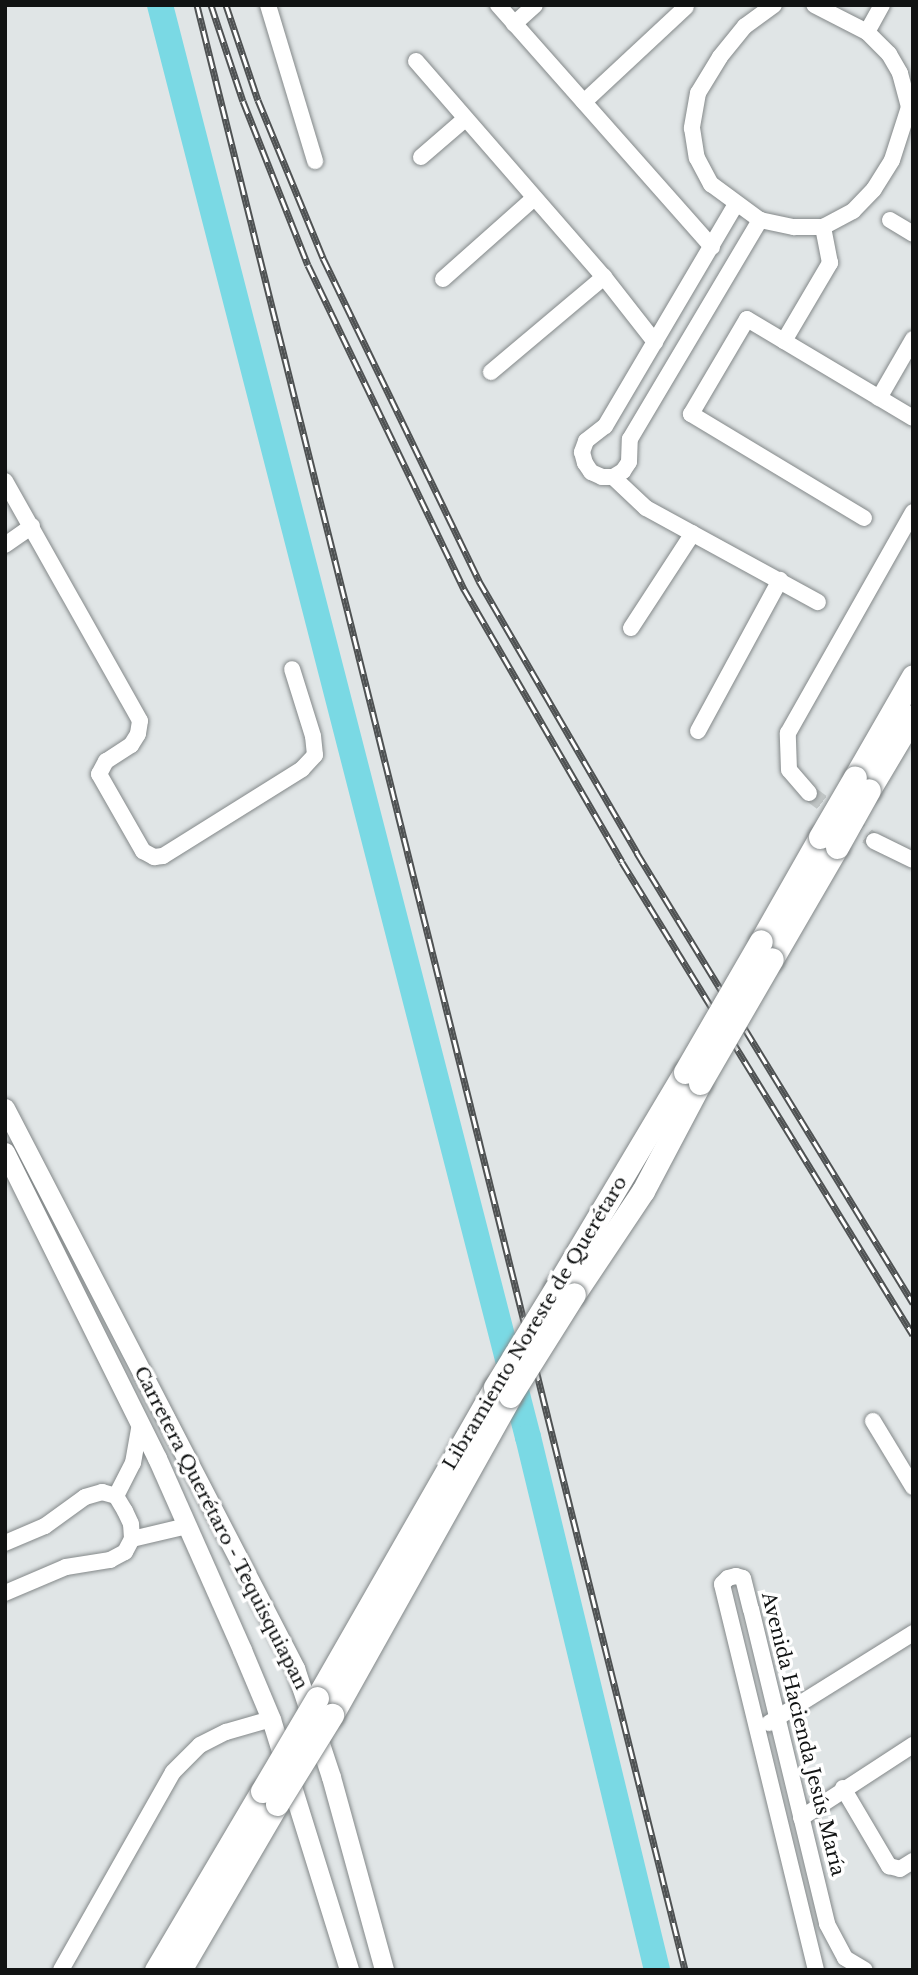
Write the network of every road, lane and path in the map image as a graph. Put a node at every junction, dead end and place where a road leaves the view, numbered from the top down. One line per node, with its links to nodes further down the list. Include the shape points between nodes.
1 (268, 5): 16 (street)
2 (498, 5): 9 (street)
3 (535, 5): 9 (street)
4 (772, 5): 18 (street, via 746,26 698,93 692,128 696,158 711,184)
5 (814, 5): 8 (street)
6 (882, 5): 10 (street)
7 (686, 7): 12 (street)
8 (845, 11): 10 (street)
9 (514, 24): 12 (street)
10 (867, 32): 13 (street, via 900,73)
11 (416, 61): 14 (street)
12 (584, 102): 23 (street)
13 (911, 108): 21 (street, via 892,160 874,189 853,211)
14 (465, 118): 15 (street); 17 (street)
15 (421, 157)
16 (315, 160)
17 (533, 199): 24 (street); 25 (street)
18 (736, 204): 19 (street); 23 (street)
19 (760, 220): 21 (street); 33 (street)
20 (890, 220): 22 (street)
21 (823, 227): 27 (street, via 830,262)
22 (913, 234)
23 (712, 247): 28 (street)
24 (604, 277): 28 (street); 29 (street)
25 (443, 279)
26 (913, 339): 30 (street)
27 (784, 341): 30 (street); 37 (street, via 747,319 691,414)
28 (655, 342): 32 (street)
29 (491, 372)
30 (879, 398): 31 (street)
31 (913, 418)
32 (605, 426): 33 (street); 34 (street, via 586,441 582,452 591,472)
33 (630, 439): 34 (street, via 629,462)
34 (613, 477): 39 (street, via 640,504)
35 (5, 481): 38 (street)
36 (913, 512): 49 (street, via 788,733 789,770)
37 (864, 518)
38 (32, 526): 40 (street); 44 (street, via 140,721 131,745 106,761 99,774 143,851 153,857 163,856 279,784 315,755)
39 (693, 533): 41 (street); 43 (street)
40 (5, 545)
41 (780, 580): 42 (street); 47 (street)
42 (818, 602)
43 (631, 628)
44 (292, 668)
45 (913, 676): 48 (highway, Libramiento Noreste de Querétaro)
46 (913, 716): 48 (highway, Libramiento Noreste de Querétaro)
47 (698, 732)
48 (862, 783): 54 (highway, Libramiento Noreste de Querétaro, bridge, via 692,1078)
49 (809, 793)
50 (874, 841): 51 (street)
51 (913, 860)
52 (5, 1108): 76 (main road, Carretera Querétaro - Tequisquiapan, via 295,1668 314,1720)
53 (5, 1152): 56 (main road, Carretera Querétaro - Tequisquiapan)
54 (503, 1391): 69 (highway, Libramiento Noreste de Querétaro, bridge, via 317,1698); 69 (highway, Libramiento Noreste de Querétaro, bridge, via 332,1715)
55 (873, 1421): 57 (street)
56 (140, 1424): 58 (street, via 133,1463); 59 (main road, Carretera Querétaro - Tequisquiapan)
57 (913, 1487)
58 (116, 1496): 60 (street, via 131,1524); 61 (street, via 102,1492 85,1497 45,1526)
59 (187, 1526): 60 (street); 65 (main road, Carretera Querétaro - Tequisquiapan)
60 (132, 1539): 62 (street, via 125,1552 110,1560 66,1567)
61 (5, 1542)
62 (5, 1593)
63 (913, 1633): 64 (street)
64 (777, 1718): 66 (street); 66 (street, Avenida Hacienda Jesús María, via 743,1578 728,1578 722,1584); 70 (street, Avenida Hacienda Jesús María)
65 (271, 1719): 72 (street, via 200,1745 173,1772); 75 (main road, Carretera Querétaro - Tequisquiapan)
66 (758, 1729): 77 (street, Avenida Hacienda Jesús María)
67 (913, 1745): 68 (street)
68 (843, 1788): 70 (street); 71 (street, via 889,1866 900,1869)
69 (270, 1797): 73 (highway, Libramiento Noreste de Querétaro); 74 (highway, Libramiento Noreste de Querétaro)
70 (801, 1818): 78 (street, Avenida Hacienda Jesús María, via 835,1941 845,1958)
71 (913, 1861)
72 (61, 1970)
73 (156, 1970)
74 (180, 1970)
75 (349, 1970)
76 (384, 1970)
77 (816, 1970)
78 (865, 1970)

